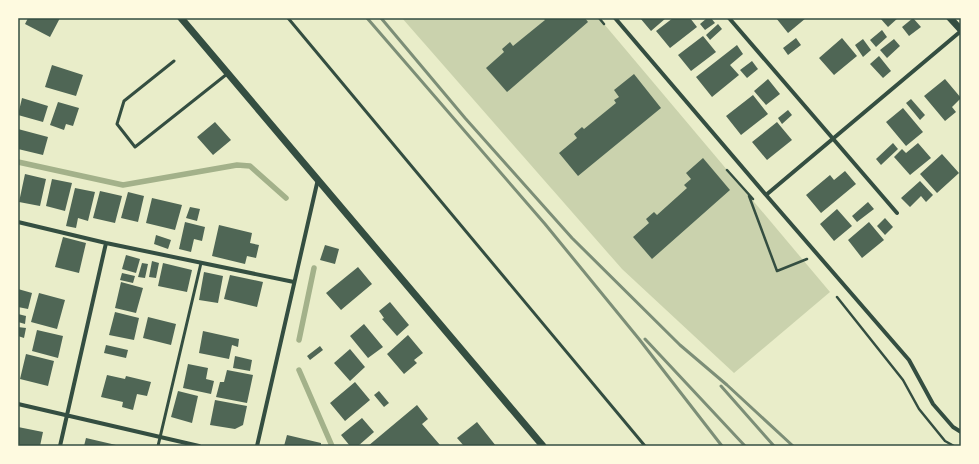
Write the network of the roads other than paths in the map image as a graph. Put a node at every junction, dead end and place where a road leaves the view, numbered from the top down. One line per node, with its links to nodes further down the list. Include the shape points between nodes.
1 (181, 18): 8 (street)
2 (288, 18): 26 (lane)
3 (615, 18): 11 (street)
4 (729, 18): 9 (street)
5 (950, 18): 6 (street)
6 (961, 31): 9 (street)
7 (174, 61): 8 (lane, via 124,101 117,124 136,147)
8 (228, 73): 10 (street)
9 (834, 140): 11 (street); 12 (street)
10 (318, 179): 16 (street); 25 (street)
11 (766, 195): 19 (street, via 909,360 933,404 953,427)
12 (897, 213)
13 (18, 222): 14 (street)
14 (106, 243): 15 (street); 18 (street)
15 (201, 263): 16 (street); 20 (lane)
16 (294, 282): 24 (street)
17 (18, 404): 18 (street)
18 (67, 415): 20 (street); 21 (street)
19 (961, 432)
20 (160, 437): 22 (lane); 23 (street)
21 (60, 446)
22 (158, 446)
23 (199, 446)
24 (257, 446)
25 (543, 446)
26 (645, 446)

